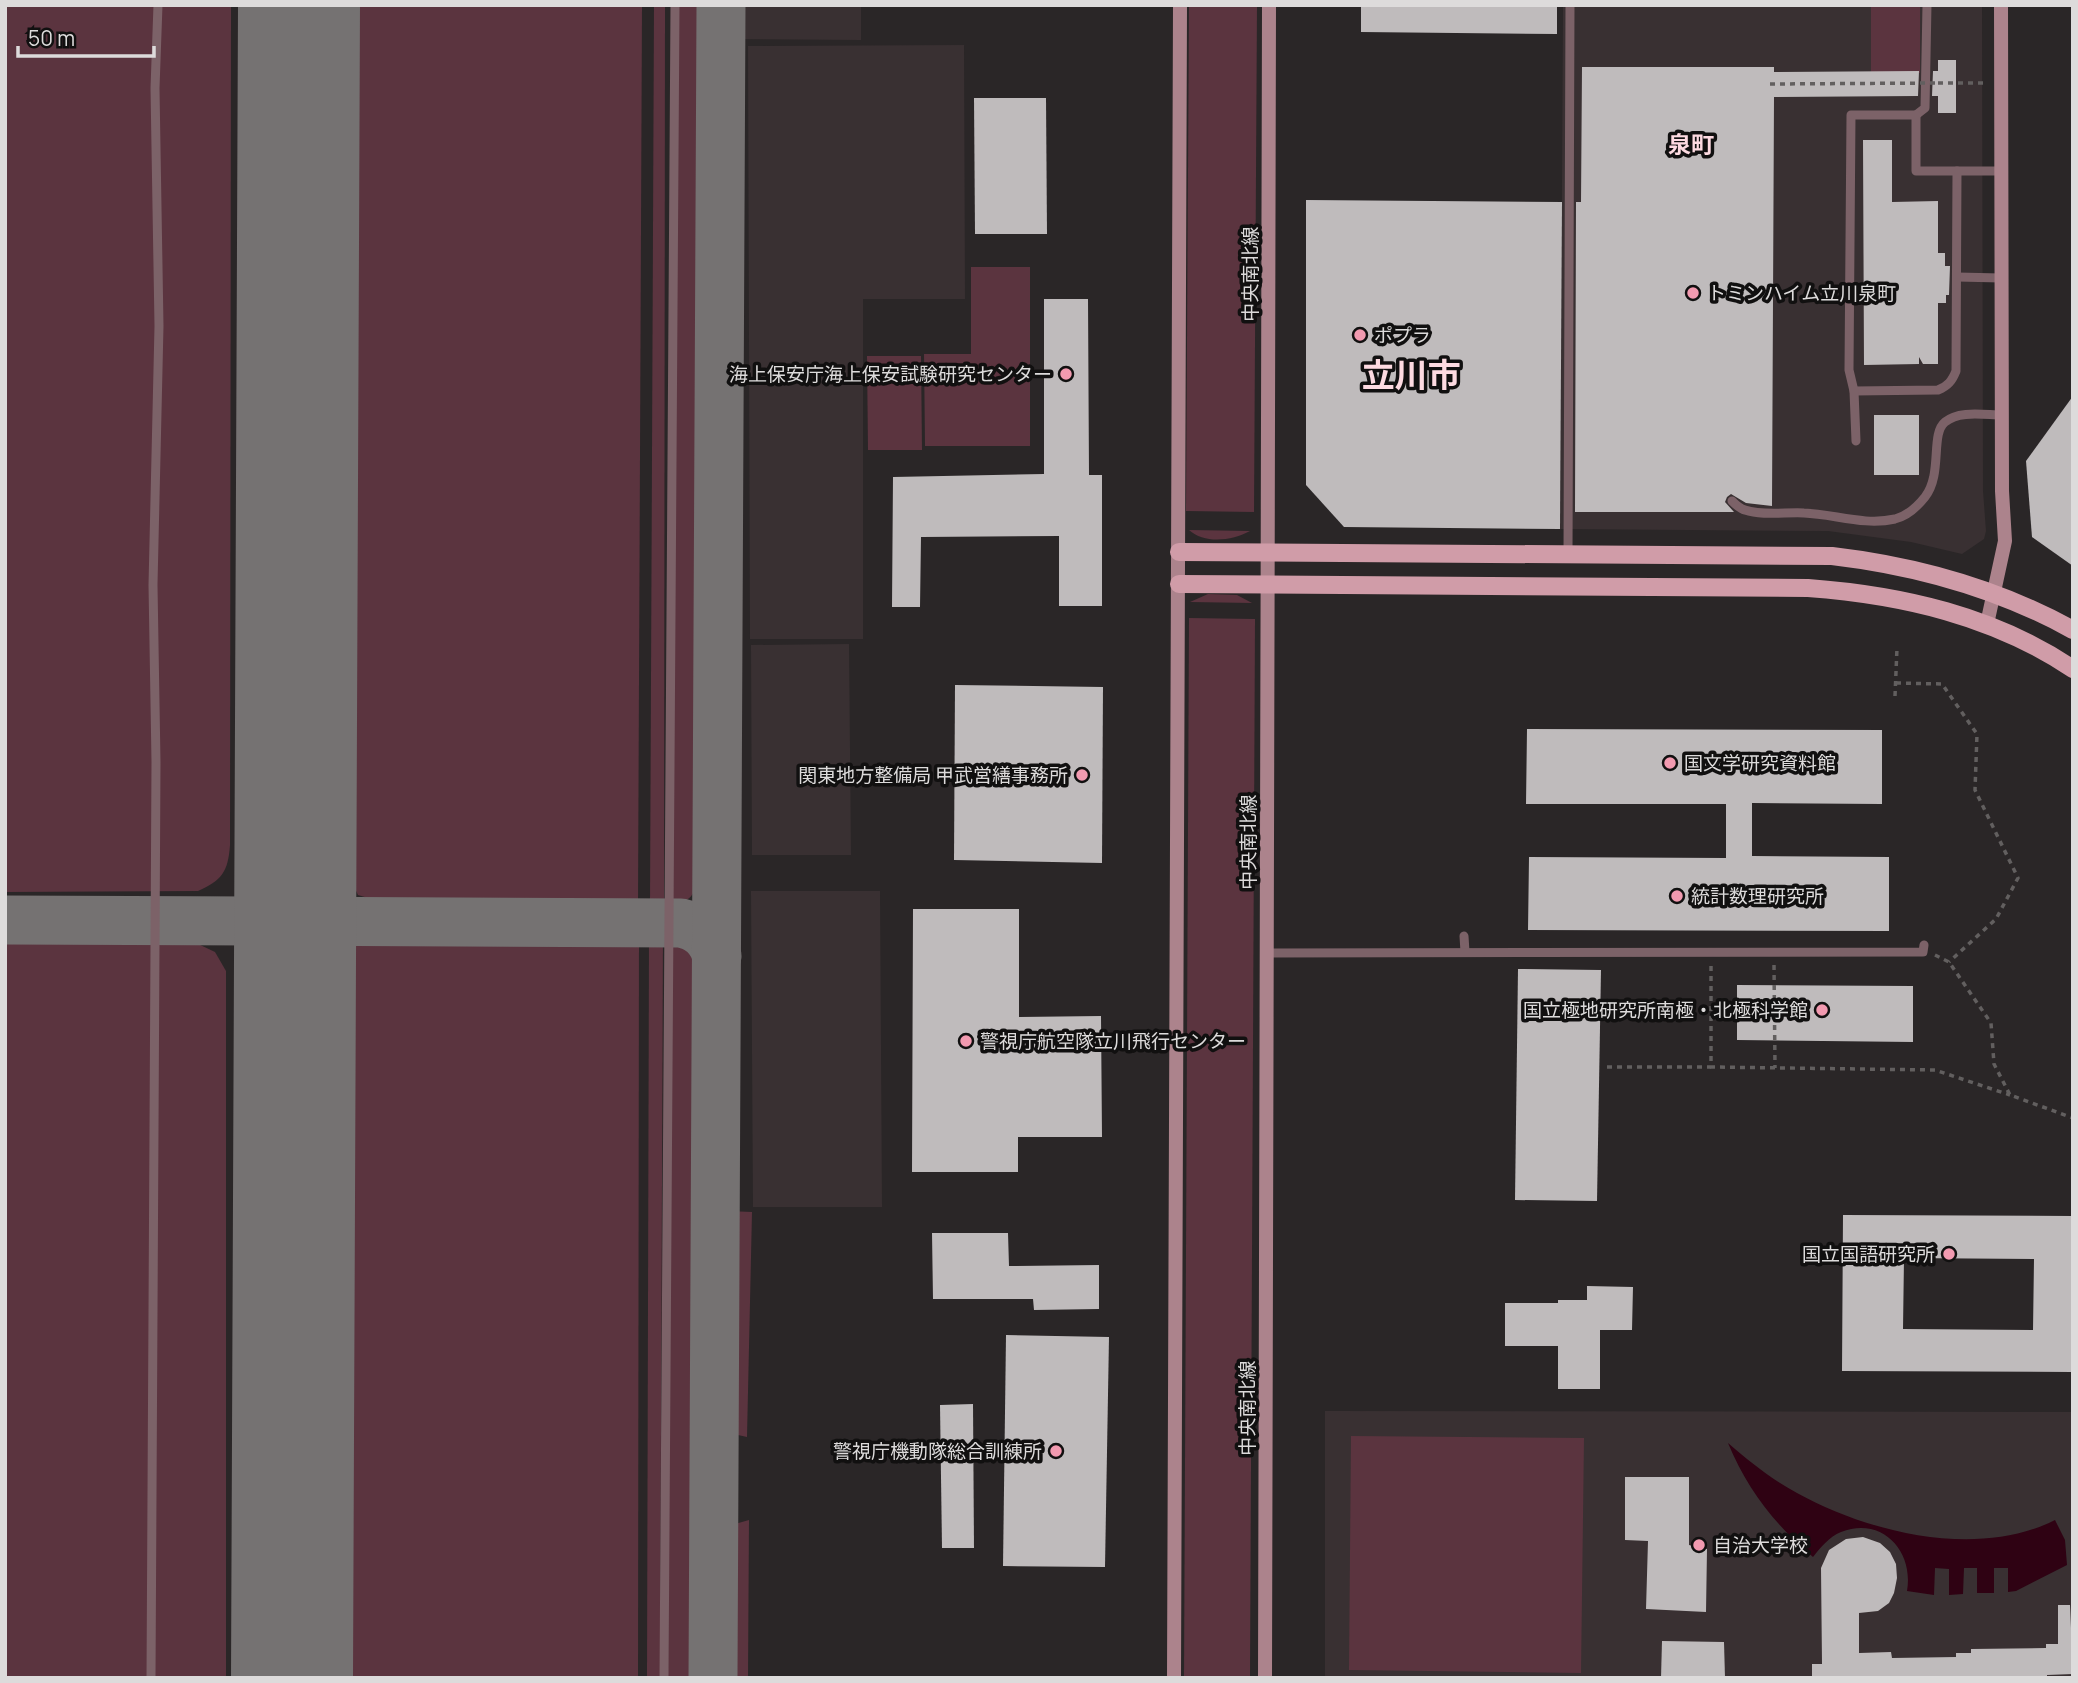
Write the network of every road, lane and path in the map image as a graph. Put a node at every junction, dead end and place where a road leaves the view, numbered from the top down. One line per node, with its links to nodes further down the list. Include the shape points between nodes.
1 (158, 5): 43 (lane)
2 (675, 5): 44 (lane)
3 (1180, 5): 19 (main road)
4 (1269, 5): 20 (main road, 中央南北線)
5 (1571, 5): 21 (lane)
6 (1927, 5): 10 (lane, via 1926,108)
7 (2001, 5): 12 (main road)
8 (1987, 83): 9 (path, bridge)
9 (1770, 84)
10 (1916, 116): 11 (lane, via 1916,170); 15 (lane, via 1851,114 1849,370)
11 (1957, 171): 12 (lane); 13 (lane)
12 (2001, 172): 14 (main road)
13 (1956, 277): 14 (lane); 15 (lane, via 1953,380 1938,390)
14 (2001, 278): 16 (main road)
15 (1854, 391): 17 (lane)
16 (2002, 415): 18 (lane, via 1961,415 1941,424 1931,489 1910,512 1897,518 1880,521 1744,510); 24 (main road, via 2005,541)
17 (1856, 441)
18 (1732, 501)
19 (1179, 552): 20 (main road); 22 (main road)
20 (1267, 552): 21 (main road); 23 (main road, 中央南北線)
21 (1568, 554): 24 (main road, via 1832,556 1903,566)
22 (1179, 584): 23 (main road); 45 (main road)
23 (1267, 585): 25 (main road, via 1808,588 1891,598); 36 (main road, 中央南北線)
24 (1994, 592): 25 (main road); 26 (main road)
25 (1987, 624): 28 (main road, via 2024,639)
26 (2073, 630)
27 (1897, 648): 29 (path)
28 (2073, 669)
29 (1896, 683): 30 (path); 37 (path, via 1941,684 1977,734 1975,790 2018,878 1996,919)
30 (1895, 695)
31 (1464, 936): 33 (lane)
32 (1924, 949): 35 (lane); 37 (path)
33 (1465, 952): 34 (lane); 36 (lane)
34 (1711, 952): 35 (lane); 39 (path)
35 (1774, 952): 40 (path)
36 (1268, 953): 46 (main road, 中央南北線)
37 (1949, 962): 41 (path, via 1991,1023 1994,1064)
38 (1607, 1067): 39 (path)
39 (1711, 1067): 40 (path)
40 (1775, 1068): 41 (path, via 1935,1070)
41 (2010, 1094): 42 (path)
42 (2073, 1118)
43 (151, 1678)
44 (664, 1678)
45 (1174, 1678)
46 (1265, 1678)

